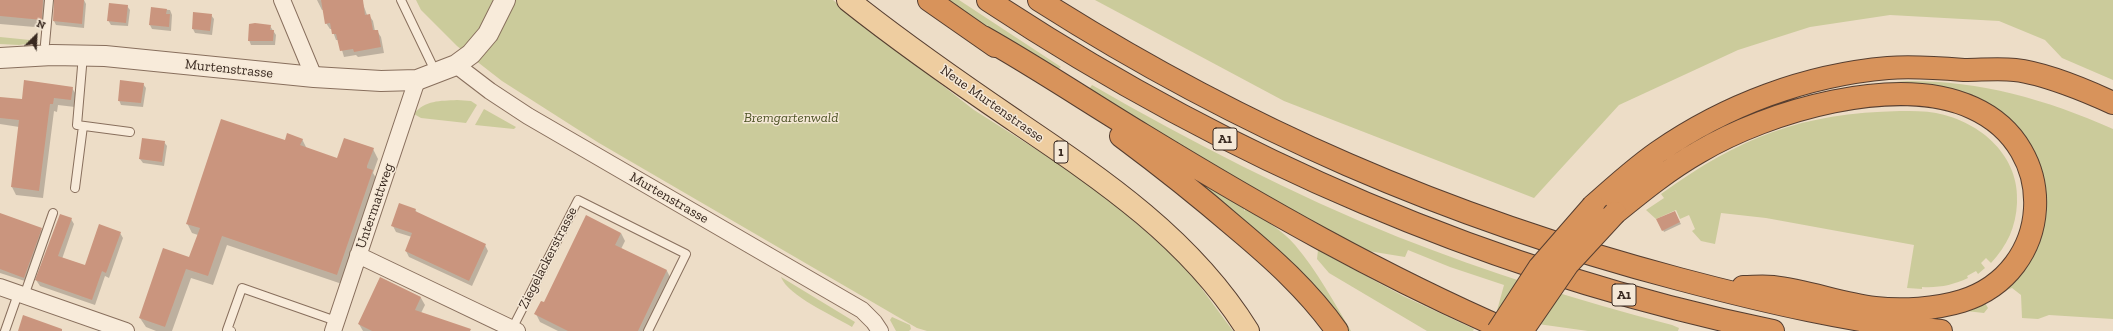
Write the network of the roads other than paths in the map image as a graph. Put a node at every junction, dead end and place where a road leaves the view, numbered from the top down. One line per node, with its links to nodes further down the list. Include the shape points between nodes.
1 (49, 0): 10 (lane)
2 (282, 0): 16 (street)
3 (401, 0): 15 (lane)
4 (505, 0): 13 (street, Murtenstrasse, via 482,44)
5 (848, 0): 35 (main road, Neue Murtenstrasse / 1, via 1145,214 1204,271)
6 (929, 0): 9 (highway)
7 (988, 0): 40 (highway, A1, via 1087,63 1174,113 1266,160 1387,214 1498,255 1596,287)
8 (1039, 0): 26 (highway, A1, via 1199,94 1285,138 1360,171 1438,203 1531,236 1606,260)
9 (983, 37): 36 (highway, via 1151,159 1217,212 1288,274); 38 (highway, via 1240,193 1422,290)
10 (44, 44)
11 (84, 54): 12 (street, Murtenstrasse); 16 (street, Murtenstrasse); 20 (lane, via 77,125)
12 (0, 58)
13 (456, 65): 15 (street, Murtenstrasse); 34 (street, Murtenstrasse, via 528,116 862,310)
14 (1965, 70): 18 (highway, via 2016,70); 19 (highway, via 2053,93); 37 (highway, bridge, via 1931,67 1889,68 1846,73 1766,95 1727,112 1658,152 1593,206 1539,268)
15 (436, 74): 17 (street, Murtenstrasse)
16 (314, 77): 17 (street, Murtenstrasse, via 382,81)
17 (417, 80): 24 (street, Untermattweg)
18 (2113, 102)
19 (2113, 117)
20 (83, 126): 21 (lane); 22 (lane)
21 (130, 132)
22 (75, 188)
23 (53, 213): 27 (lane)
24 (358, 255): 28 (street, Untermattweg); 29 (street, Ziegelackerstrasse)
25 (0, 287): 27 (street)
26 (1709, 287): 39 (highway, bridge, via 1773,287 1876,308 1916,308 1961,301 1997,283 2011,270 2026,246 2034,225 2036,207 2035,187 2030,168 2022,151 1994,120 1975,108 1955,100 1930,95 1881,94 1794,111 1735,133 1701,150 1670,169 1615,213 1564,270); 41 (highway, A1, via 1839,316)
27 (21, 295): 30 (lane); 31 (street)
28 (334, 326): 32 (lane, via 242,288 227,330)
29 (515, 330): 33 (lane, Ziegelackerstrasse, via 578,200 686,254)
30 (5, 331)
31 (126, 331)
32 (231, 331)
33 (648, 331)
34 (880, 331)
35 (1248, 331)
36 (1337, 331)
37 (1498, 331)
38 (1508, 331)
39 (1522, 331)
40 (1773, 331)
41 (1941, 331)

